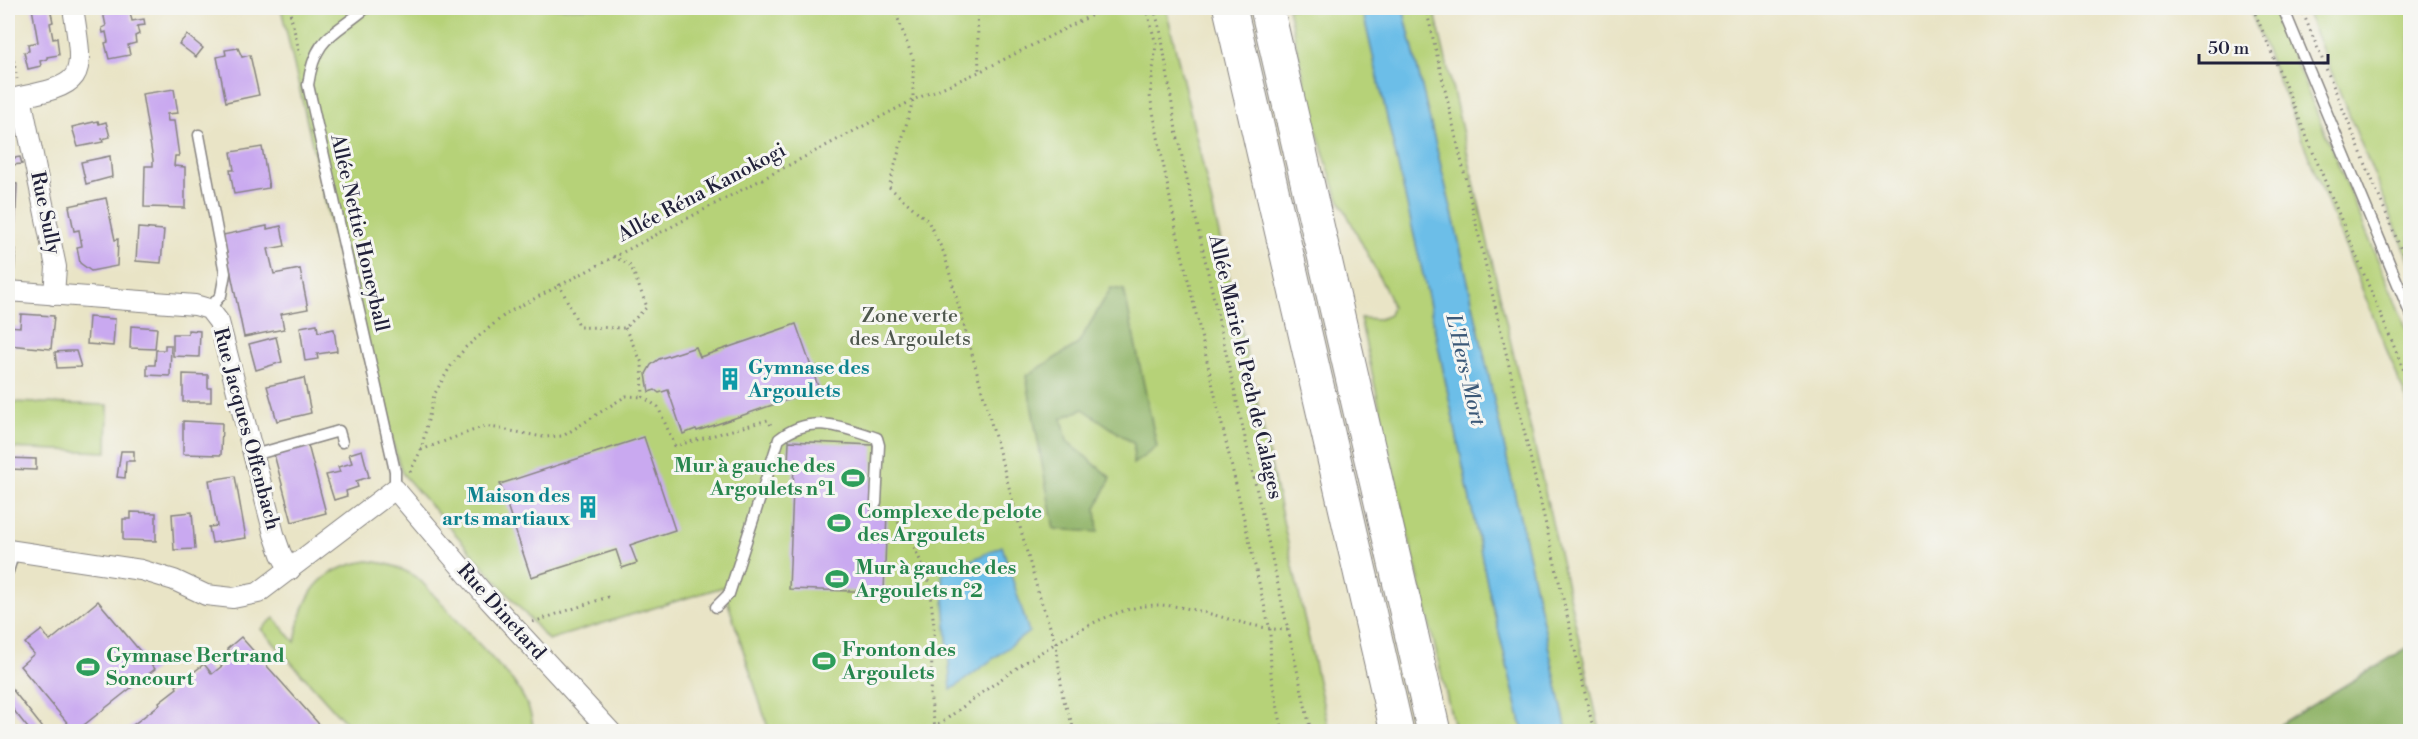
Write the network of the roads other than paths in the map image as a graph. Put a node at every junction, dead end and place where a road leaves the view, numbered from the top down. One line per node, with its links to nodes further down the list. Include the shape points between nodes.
1 (73, 8): 6 (street, via 80,52 76,74 57,88)
2 (366, 8): 14 (lane, Allée Nettie Honeyball, via 337,28 317,50 308,85)
3 (1230, 8): 20 (highway)
4 (1267, 8): 21 (highway)
5 (2283, 8): 11 (lane)
6 (14, 98): 9 (street, Rue Sully, via 56,267)
7 (199, 135): 10 (lane, via 225,273 221,295)
8 (8, 291): 9 (street, Rue Jacques Offenbach)
9 (54, 295): 10 (street, Rue Jacques Offenbach)
10 (209, 309): 13 (street, Rue Jacques Offenbach, via 219,322)
11 (2410, 313)
12 (342, 442): 13 (lane, via 339,432)
13 (254, 455): 17 (street, Rue Jacques Offenbach, via 274,534)
14 (395, 489): 17 (street); 19 (street, Rue Dinetard, via 514,628)
15 (876, 503): 18 (lane, via 877,438 818,423 791,429 779,439 729,594)
16 (10, 558): 17 (street, via 141,570 206,595 233,598 258,593)
17 (290, 570)
18 (716, 607)
19 (611, 732)
20 (1397, 732)
21 (1434, 732)

